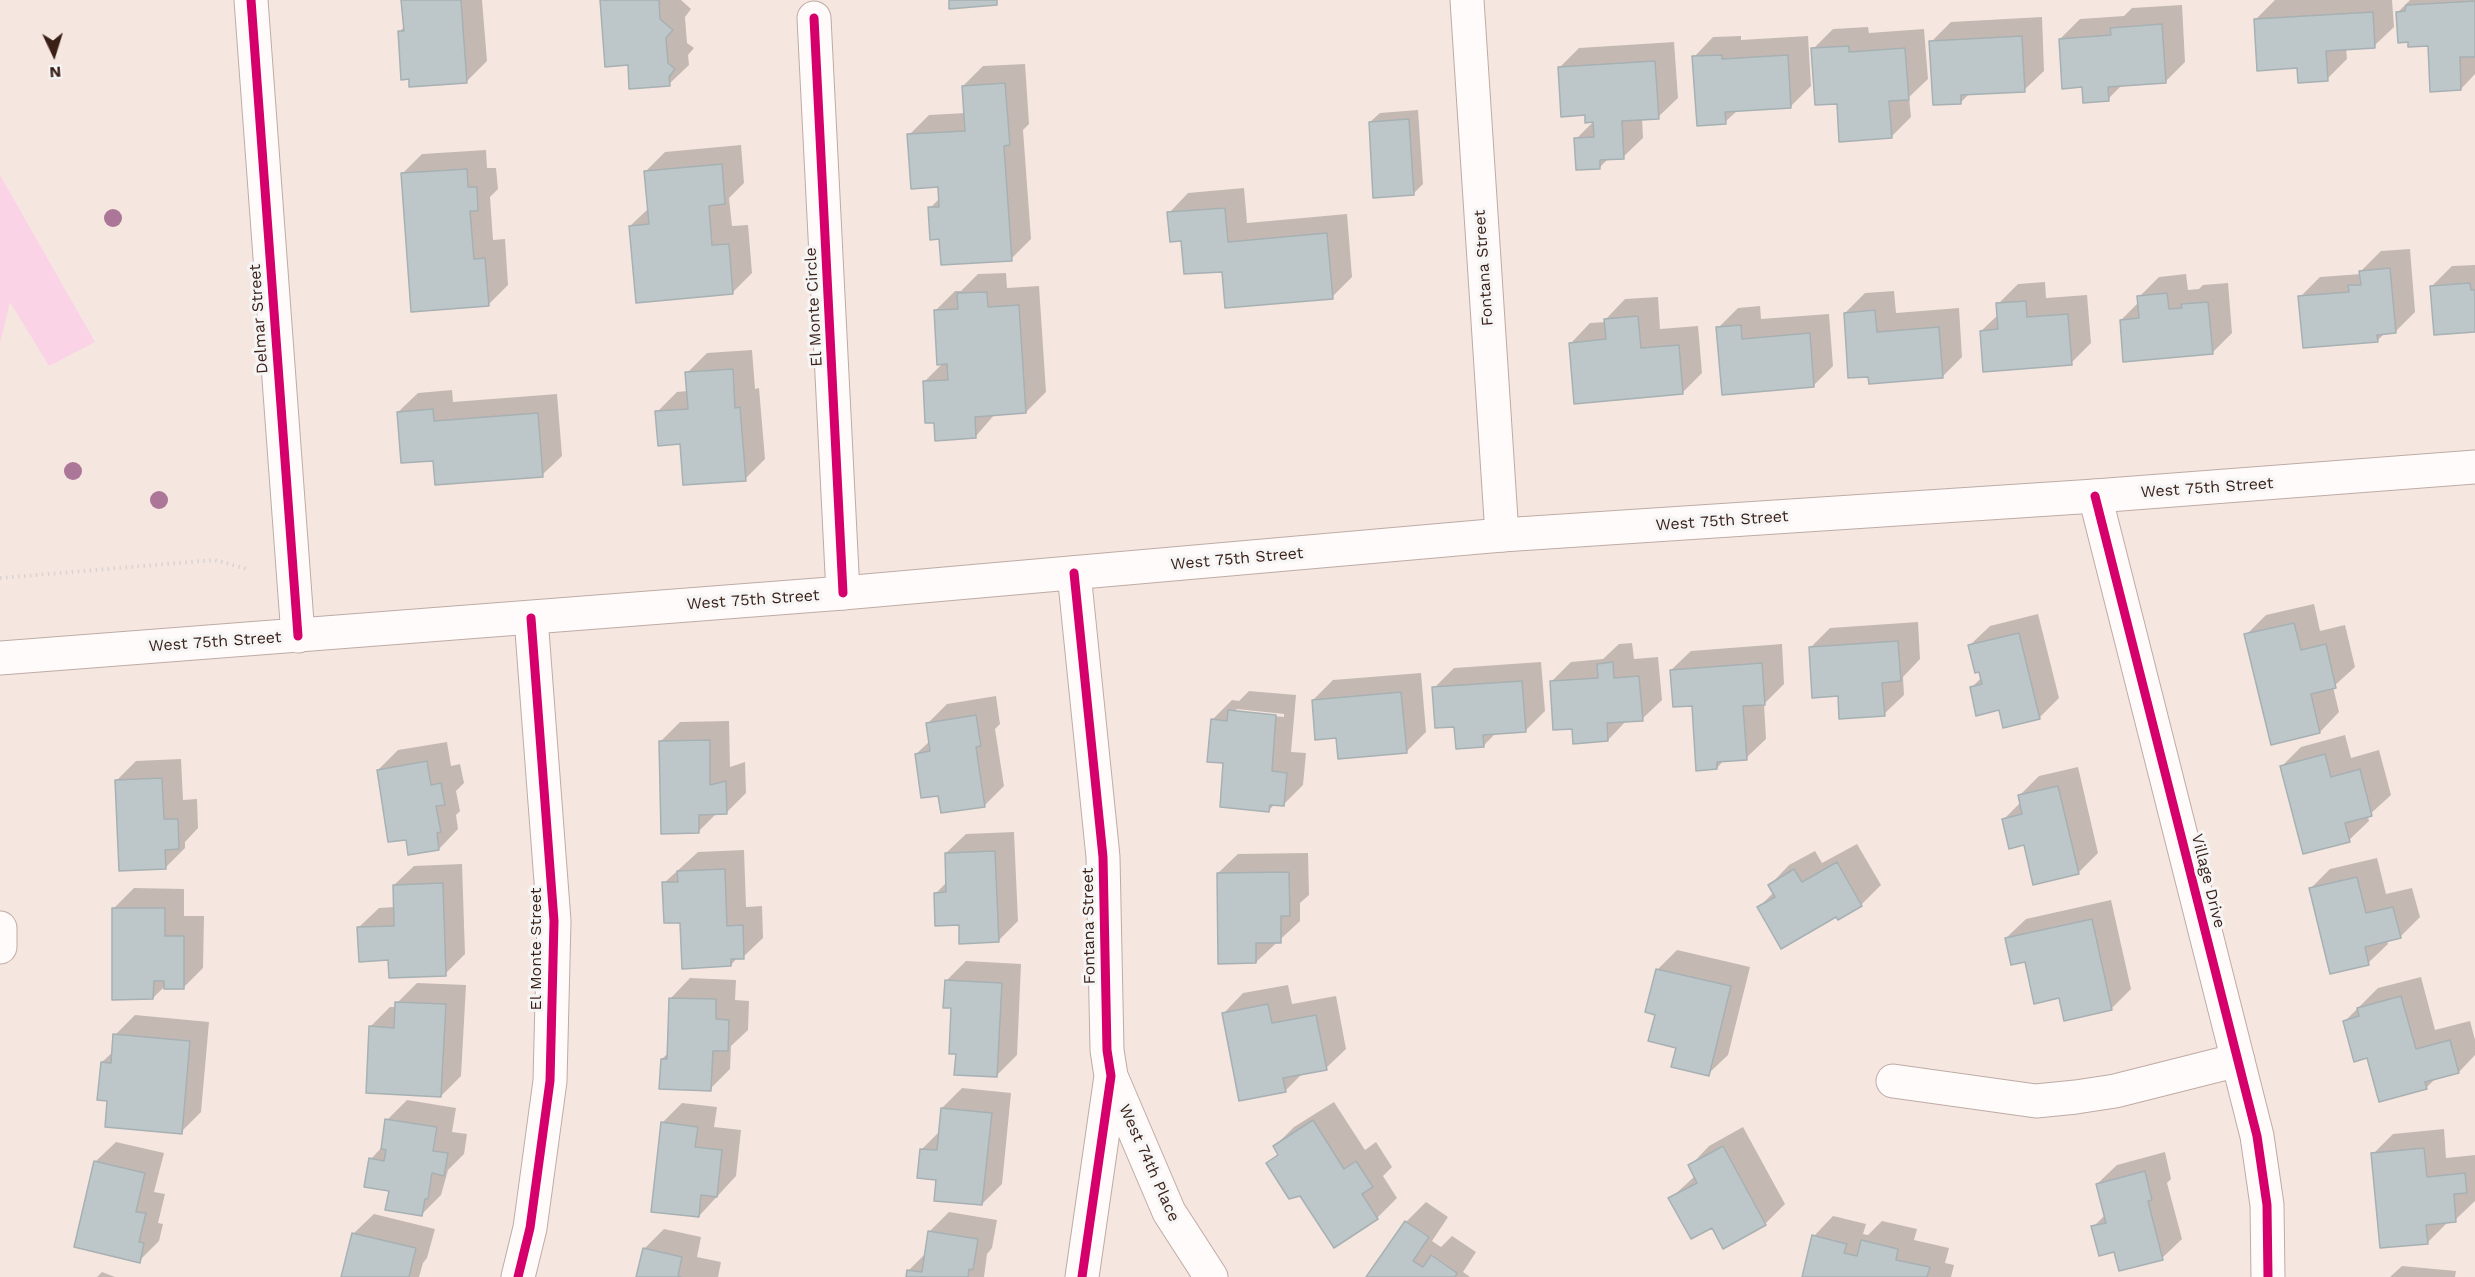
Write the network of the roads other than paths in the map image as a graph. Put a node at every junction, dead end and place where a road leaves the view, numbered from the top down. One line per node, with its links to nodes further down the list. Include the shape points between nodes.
1 (251, 0): 10 (street, Delmar Street)
2 (1467, 0): 6 (street, Fontana Street)
3 (814, 18): 8 (street, El Monte Circle)
4 (2475, 467): 5 (street, West 75th Street)
5 (2095, 496): 6 (street, West 75th Street); 14 (street, Village Drive)
6 (1502, 535): 7 (street, West 75th Street)
7 (1074, 573): 8 (street, West 75th Street); 15 (street, Fontana Street, via 1102,857)
8 (843, 593): 9 (street, West 75th Street)
9 (531, 618): 10 (street, West 75th Street); 17 (street, El Monte Street, via 554,921 550,1081 530,1228)
10 (298, 636): 11 (street, West 75th Street)
11 (0, 658)
12 (0, 928): 13 (street)
13 (0, 947)
14 (2238, 1060): 16 (street, via 2115,1090 2036,1101); 20 (street, Village Drive, via 2257,1136 2267,1205)
15 (1111, 1076): 18 (street, Fontana Street); 19 (street, West 74th Place, via 1169,1212)
16 (1893, 1081)
17 (518, 1277)
18 (1082, 1277)
19 (1211, 1277)
20 (2268, 1277)

